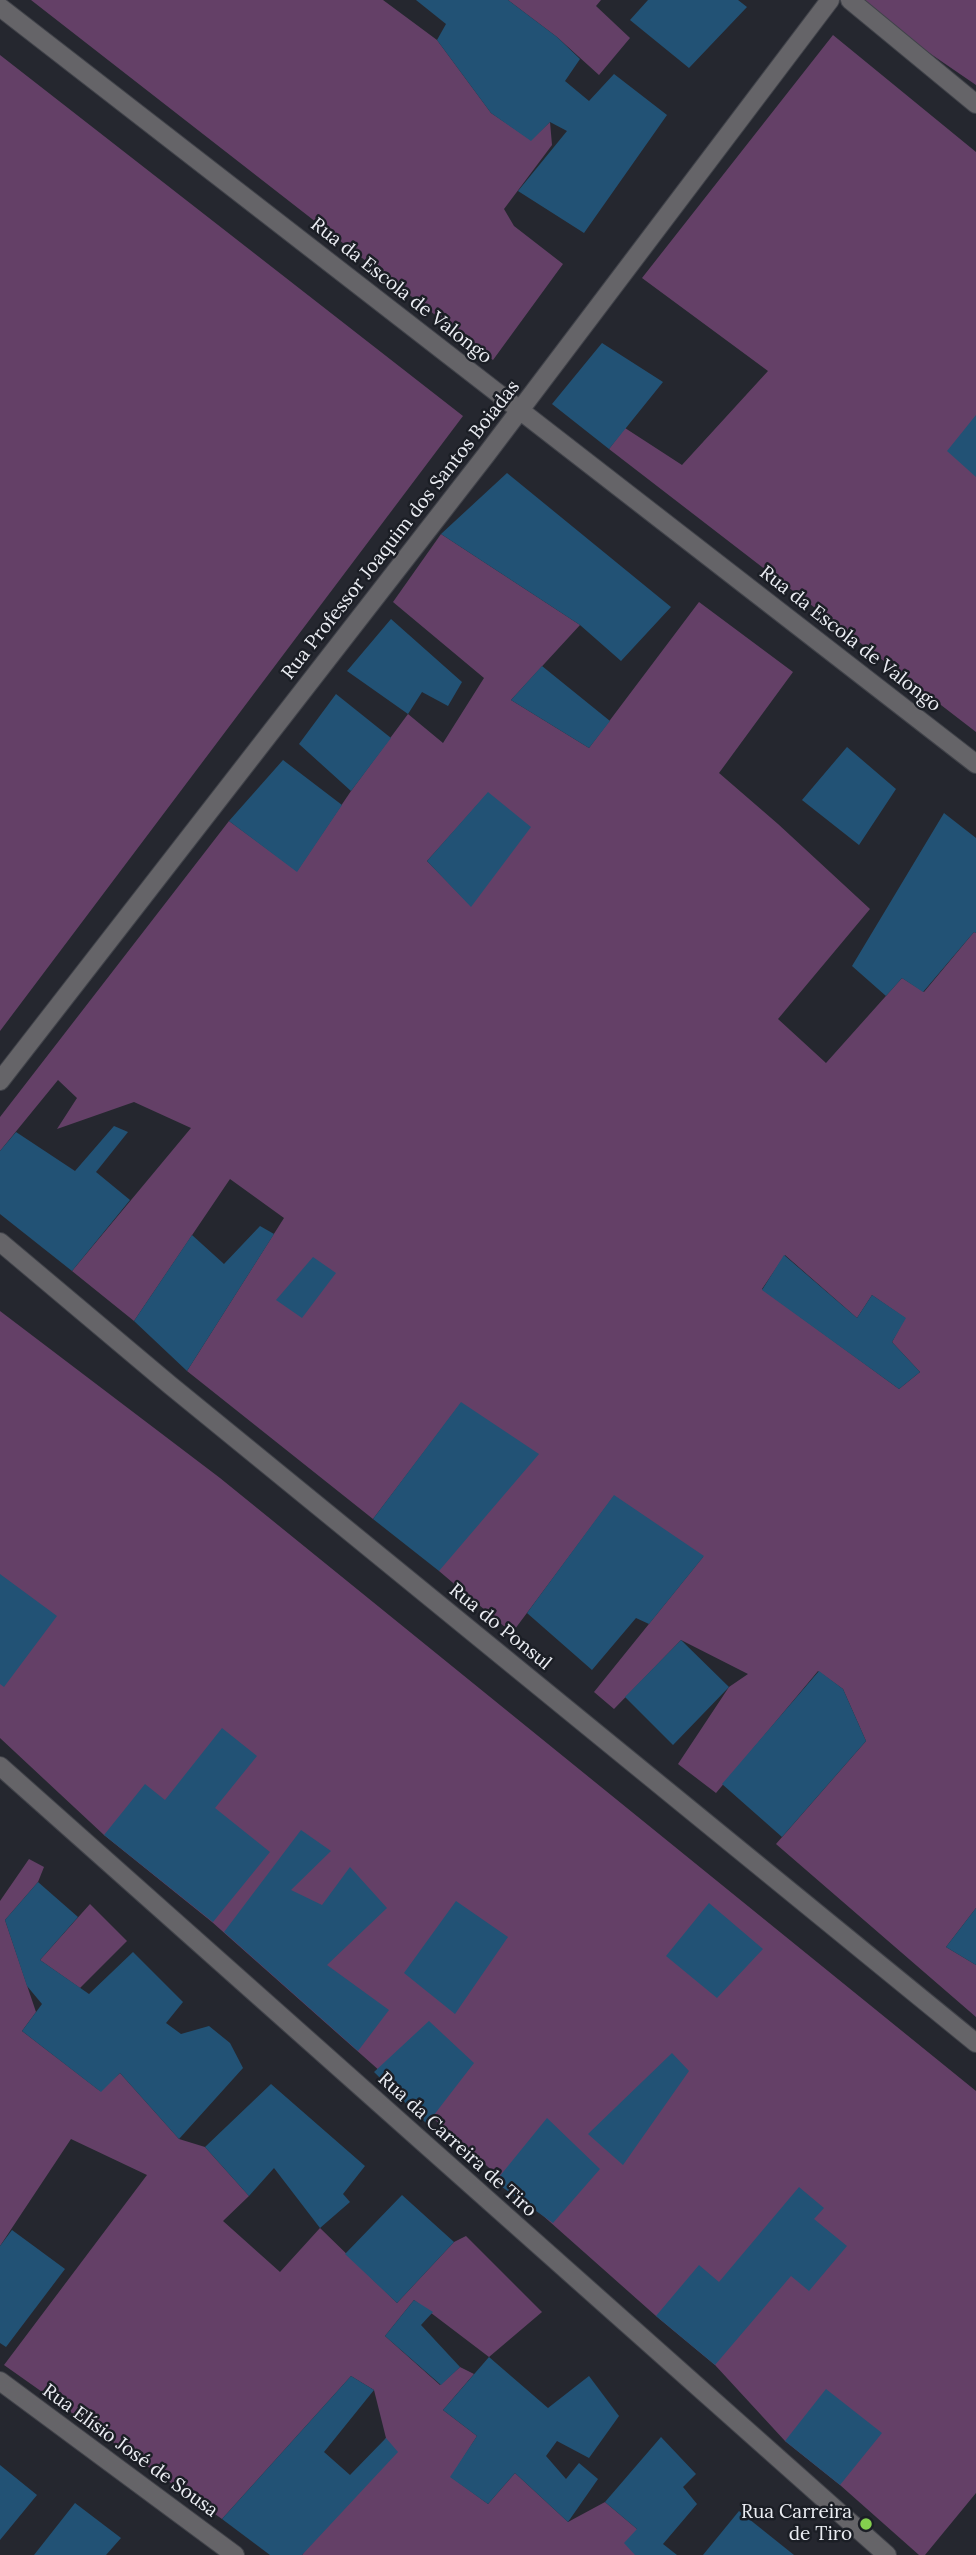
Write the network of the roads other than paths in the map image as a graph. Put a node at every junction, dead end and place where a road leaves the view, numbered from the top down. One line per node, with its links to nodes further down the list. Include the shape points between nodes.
1 (830, 0): 5 (street, Rua Professor Joaquim dos Santos Boiadas)
2 (850, 0): 4 (street)
3 (0, 7): 5 (street, Rua da Escola de Valongo)
4 (976, 104)
5 (521, 410): 6 (street, Rua da Escola de Valongo); 7 (street, Rua Professor Joaquim dos Santos Boiadas)
6 (976, 764)
7 (0, 1081)
8 (0, 1242): 10 (street, Rua do Ponsul)
9 (0, 1766): 13 (street, Rua da Carreira de Tiro)
10 (976, 2043)
11 (0, 2381): 12 (street, Rua Elísio José de Sousa)
12 (235, 2555)
13 (887, 2555)

